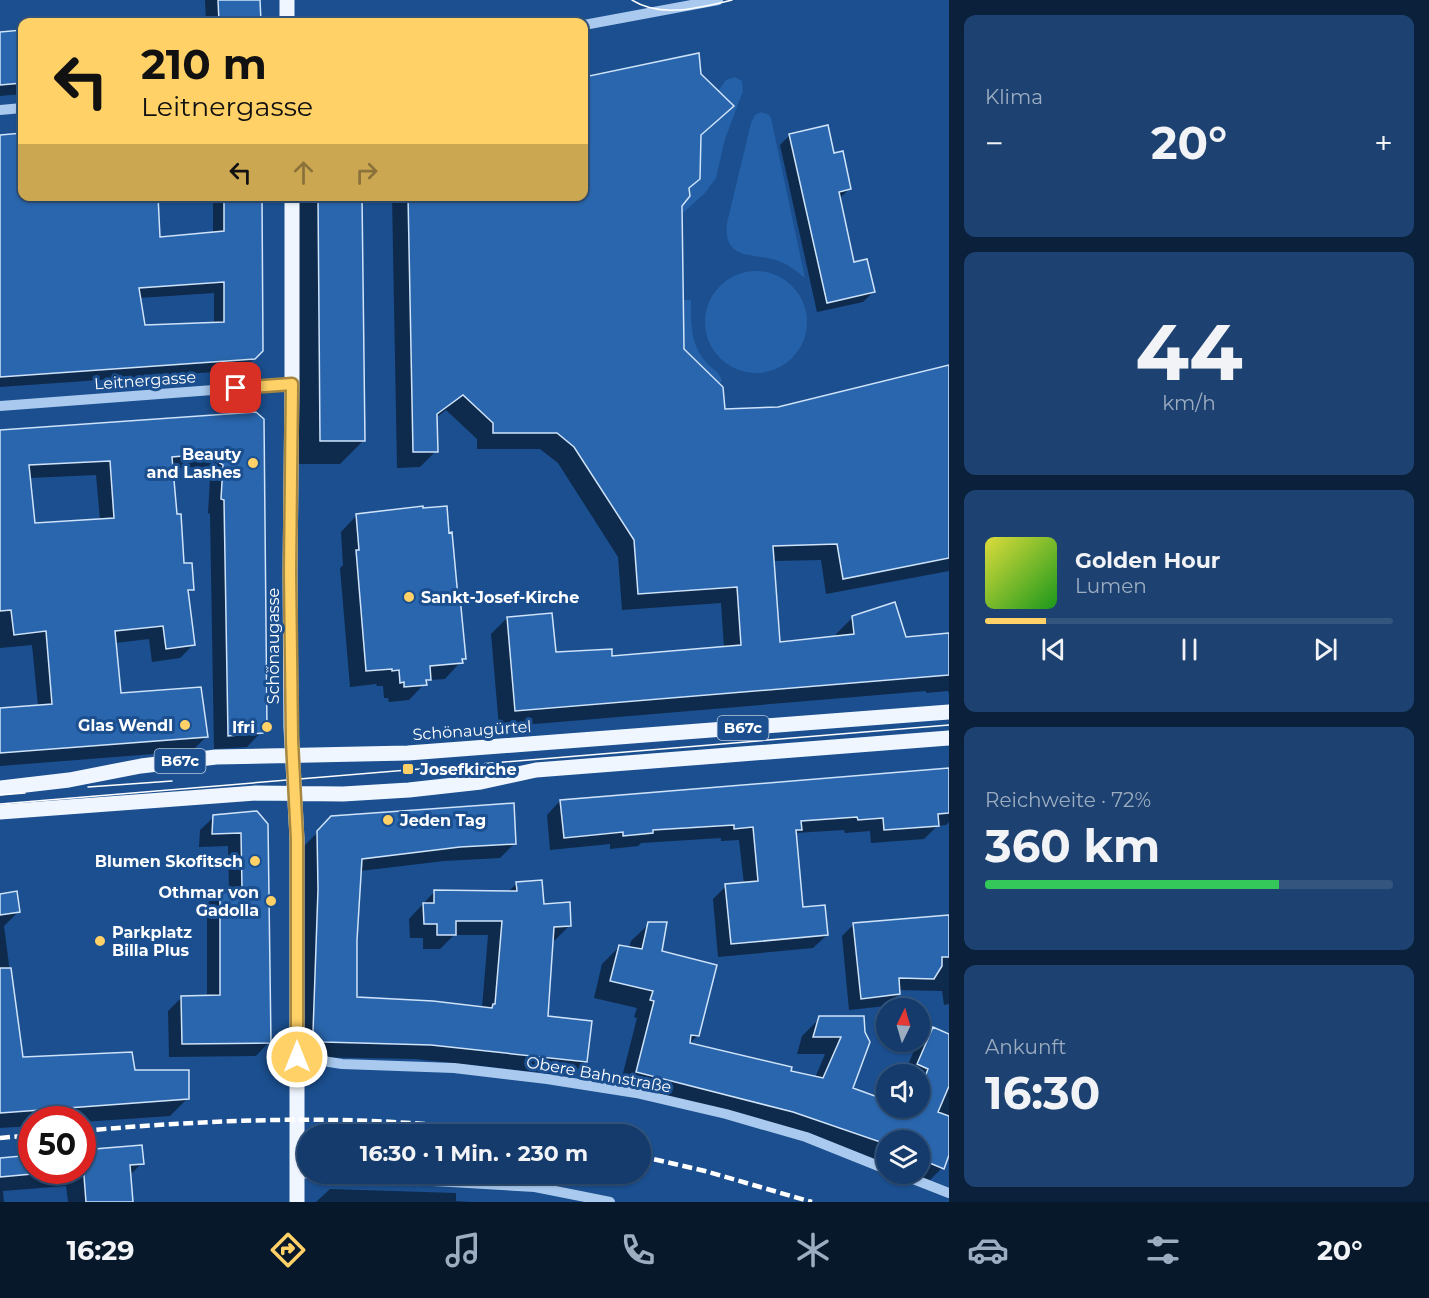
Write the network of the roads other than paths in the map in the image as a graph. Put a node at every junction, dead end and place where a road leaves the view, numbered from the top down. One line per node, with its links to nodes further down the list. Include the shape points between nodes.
1 (287, 0): 3 (main road)
2 (718, 0): 4 (street)
3 (287, 18)
4 (588, 24)
5 (18, 108): 6 (street)
6 (0, 110)
7 (292, 201): 8 (main road, Schönaugasse)
8 (292, 384): 9 (street, Leitnergasse); 12 (main road, Schönaugasse)
9 (0, 406)
10 (949, 712): 12 (main road, Schönaugürtel / B67c, via 408,753)
11 (949, 738): 14 (main road, B67c, via 536,770 481,782 409,790)
12 (292, 754): 13 (main road, Schönaugürtel / B67c, via 172,762); 14 (main road, Schönaugasse)
13 (0, 788)
14 (296, 793): 15 (main road, B67c, via 247,793); 16 (main road, Schönaugasse)
15 (0, 812)
16 (297, 1057): 17 (main road, Schönaugasse); 18 (street, Obere Bahnstraße, via 342,1064 454,1068 636,1093 796,1133)
17 (297, 1124)
18 (876, 1165)
19 (297, 1184): 23 (main road, Schönaugasse)
20 (484, 1184): 24 (street, via 535,1187)
21 (926, 1184): 22 (street)
22 (949, 1193)
23 (297, 1202)
24 (610, 1202)

